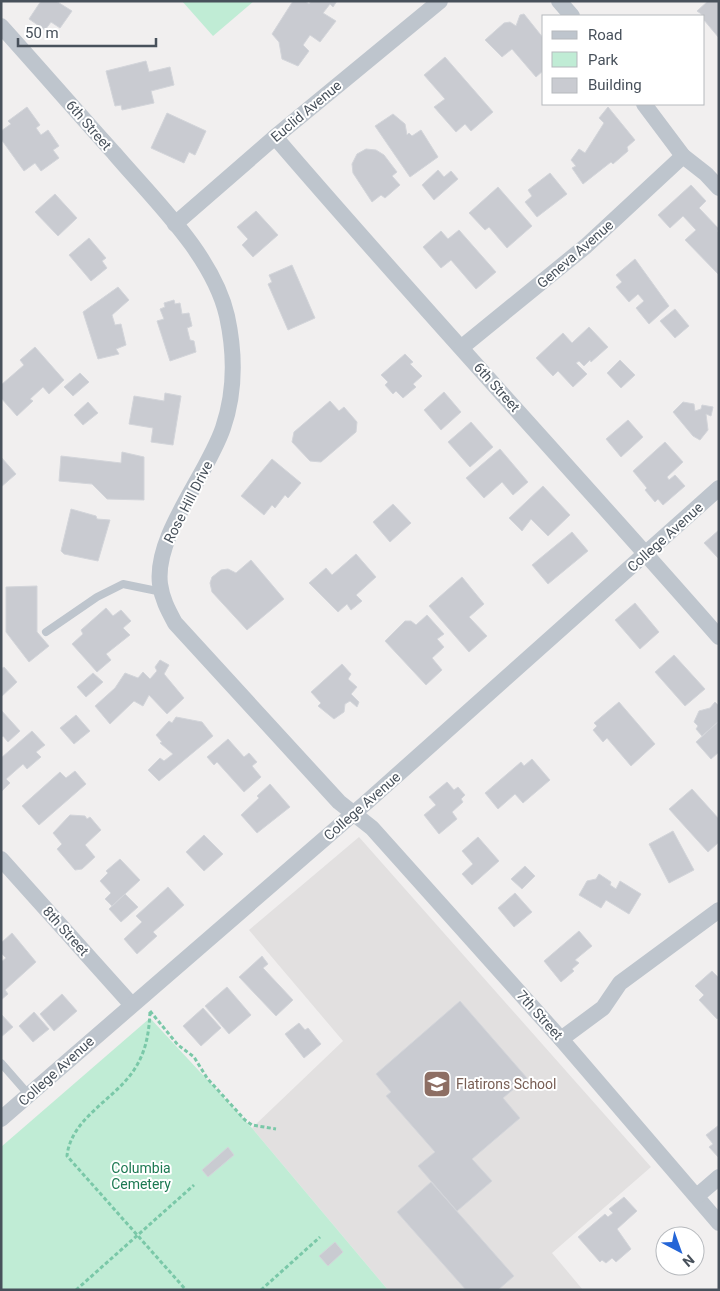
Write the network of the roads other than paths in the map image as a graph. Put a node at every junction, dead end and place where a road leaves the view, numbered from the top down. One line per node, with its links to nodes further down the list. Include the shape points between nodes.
1 (440, 1): 6 (street, Euclid Avenue)
2 (560, 1): 3 (street)
3 (571, 15)
4 (1, 26): 9 (street, 6th Street)
5 (645, 105): 7 (street)
6 (275, 137): 9 (street, Euclid Avenue); 10 (street, 6th Street)
7 (683, 156): 8 (street); 10 (street, Geneva Avenue, via 586,246)
8 (719, 188)
9 (175, 224): 13 (street, Rose Hill Drive, via 200,256 216,285 226,316 233,357 231,396 223,428 166,541 160,562)
10 (462, 348): 12 (street, 6th Street)
11 (719, 488): 12 (street, College Avenue)
12 (646, 554): 15 (street, 6th Street); 16 (street, College Avenue)
13 (162, 592): 14 (lane, via 122,584); 16 (street, Rose Hill Drive, via 175,623 339,802)
14 (46, 632)
15 (719, 636)
16 (355, 812): 19 (street, College Avenue); 20 (street, 7th Street)
17 (1, 859): 19 (street, 8th Street)
18 (719, 910): 20 (street, via 620,983 603,1008)
19 (135, 1000): 22 (street, College Avenue)
20 (561, 1039): 25 (street, 7th Street)
21 (1, 1063): 22 (lane)
22 (29, 1095): 23 (street, College Avenue)
23 (1, 1119)
24 (719, 1178): 25 (street)
25 (697, 1196): 26 (street, 7th Street)
26 (719, 1223)

